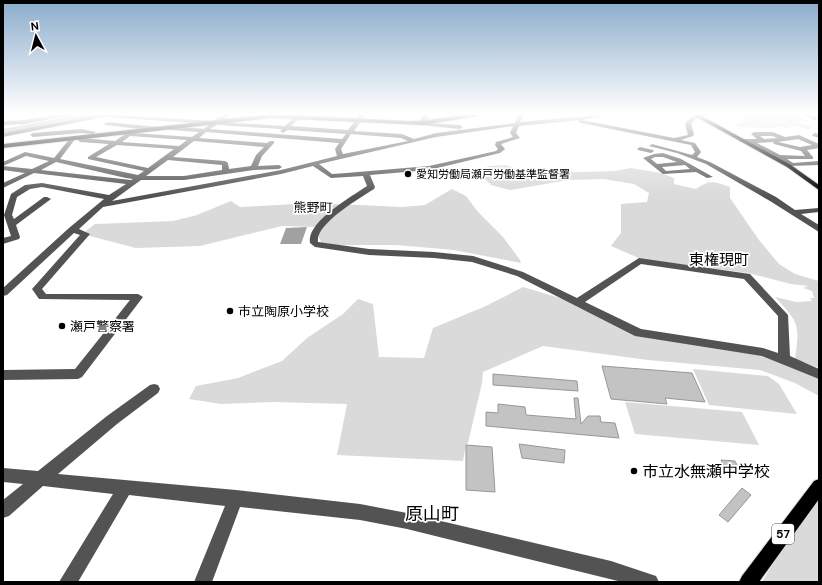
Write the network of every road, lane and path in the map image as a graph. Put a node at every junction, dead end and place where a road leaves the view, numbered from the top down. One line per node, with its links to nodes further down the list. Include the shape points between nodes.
1 (46, 141): 17 (highway)
2 (73, 141): 31 (street)
3 (96, 141): 16 (street)
4 (191, 141): 19 (street)
5 (209, 141): 18 (street)
6 (272, 141): 18 (street)
7 (342, 141): 27 (street, via 338,149)
8 (409, 141): 27 (street)
9 (504, 141): 44 (street, via 498,143 502,149 498,152 429,168)
10 (653, 141): 23 (street)
11 (680, 141): 28 (street, via 693,144 698,152)
12 (759, 141): 15 (street)
13 (767, 141): 22 (street)
14 (807, 141): 20 (street, via 819,146)
15 (743, 142): 29 (street, via 755,144); 50 (main road, via 789,166)
16 (116, 143): 19 (street); 40 (street, via 90,158)
17 (3, 146)
18 (268, 146): 39 (street, via 259,155)
19 (179, 148): 30 (street)
20 (809, 148): 22 (street); 24 (street)
21 (640, 149): 23 (street)
22 (801, 149): 29 (street, via 811,158)
23 (651, 151): 28 (street); 32 (street, via 672,156); 37 (street, via 646,158)
24 (819, 153)
25 (23, 154): 26 (street); 31 (street); 34 (street)
26 (3, 155)
27 (341, 157): 35 (street)
28 (693, 157): 56 (street, via 723,170)
29 (778, 157): 33 (street, via 792,165)
30 (166, 158): 40 (street); 43 (street, via 225,163)
31 (56, 160): 42 (street); 48 (street)
32 (684, 163): 37 (street); 41 (street)
33 (819, 163)
34 (3, 164)
35 (314, 164): 36 (street); 44 (street, via 331,176)
36 (305, 166): 39 (street); 54 (street)
37 (656, 166): 41 (street, via 665,173)
38 (3, 168): 42 (street)
39 (254, 168): 43 (street)
40 (149, 170): 48 (street)
41 (697, 170): 46 (street)
42 (31, 171): 45 (street); 47 (street)
43 (226, 172): 48 (street, via 184,178)
44 (366, 173): 62 (street, via 371,187 322,223 315,231 314,243 369,252 434,254 473,259 520,274)
45 (73, 175): 47 (street, via 56,184); 48 (street)
46 (709, 177)
47 (18, 178): 49 (street)
48 (136, 180): 52 (street)
49 (3, 186): 51 (street)
50 (819, 188)
51 (14, 196): 52 (street, via 28,187 42,185); 57 (street)
52 (111, 198): 54 (street)
53 (48, 199): 57 (street)
54 (101, 205): 59 (street)
55 (819, 210): 56 (street)
56 (794, 212): 58 (street)
57 (8, 219): 60 (street, via 16,237)
58 (819, 229)
59 (72, 230): 61 (street); 65 (street, via 86,234 37,289 43,297 138,297 78,374)
60 (3, 241)
61 (3, 293)
62 (578, 302): 63 (street, via 639,333 762,352); 63 (street, via 639,261 747,276 783,315)
63 (784, 359): 64 (street)
64 (819, 374)
65 (3, 375)
66 (154, 390): 68 (street)
67 (3, 475): 68 (street)
68 (38, 479): 70 (street); 72 (street)
69 (819, 486): 76 (main road, 57)
70 (126, 488): 71 (street); 73 (street)
71 (236, 498): 74 (street); 75 (street, via 360,512 390,518 611,570)
72 (3, 510)
73 (68, 582)
74 (203, 582)
75 (650, 582)
76 (748, 582)

